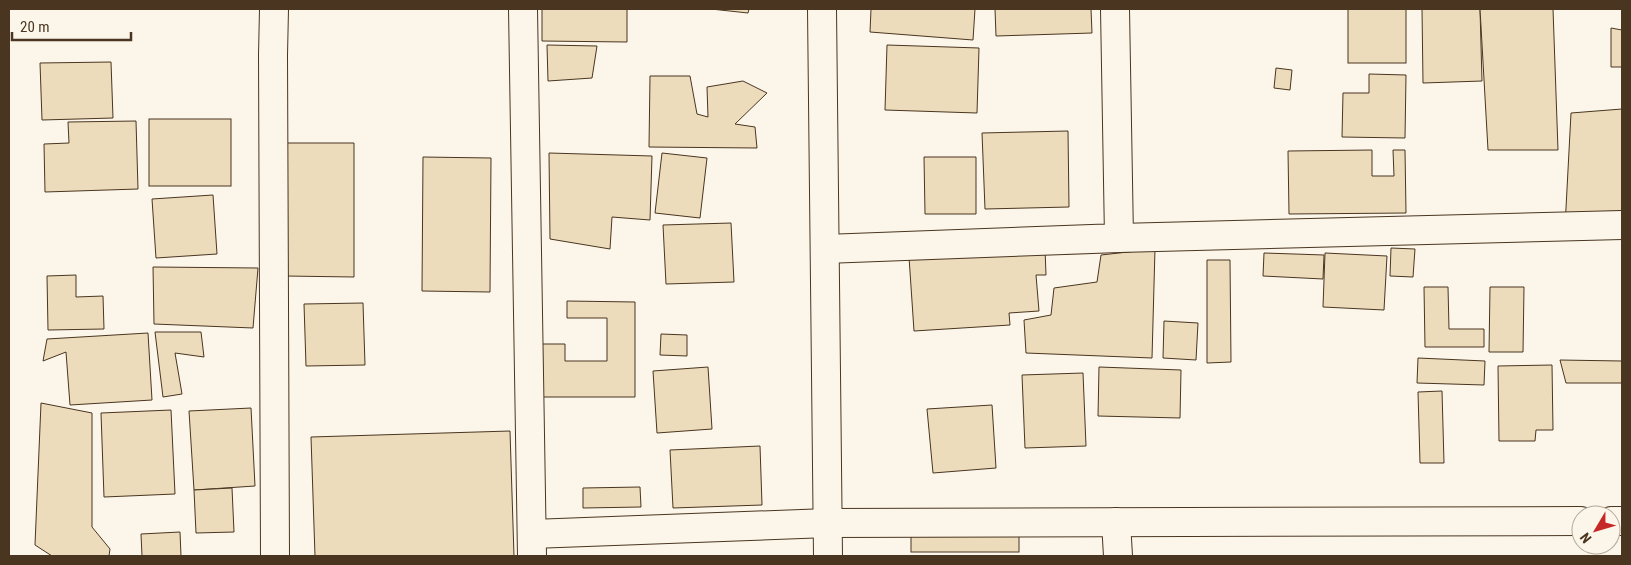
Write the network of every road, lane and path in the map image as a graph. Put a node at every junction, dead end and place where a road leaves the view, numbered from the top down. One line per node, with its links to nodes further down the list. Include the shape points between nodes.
1 (274, 9): 12 (street)
2 (523, 9): 11 (street)
3 (822, 9): 7 (street)
4 (1115, 9): 6 (street)
5 (1622, 226): 6 (street)
6 (1119, 238): 7 (street)
7 (825, 249): 10 (street)
8 (1571, 521): 9 (street)
9 (1116, 522): 10 (street); 14 (street)
10 (828, 523): 11 (street); 13 (street)
11 (532, 545)
12 (274, 556)
13 (828, 556)
14 (1118, 556)

